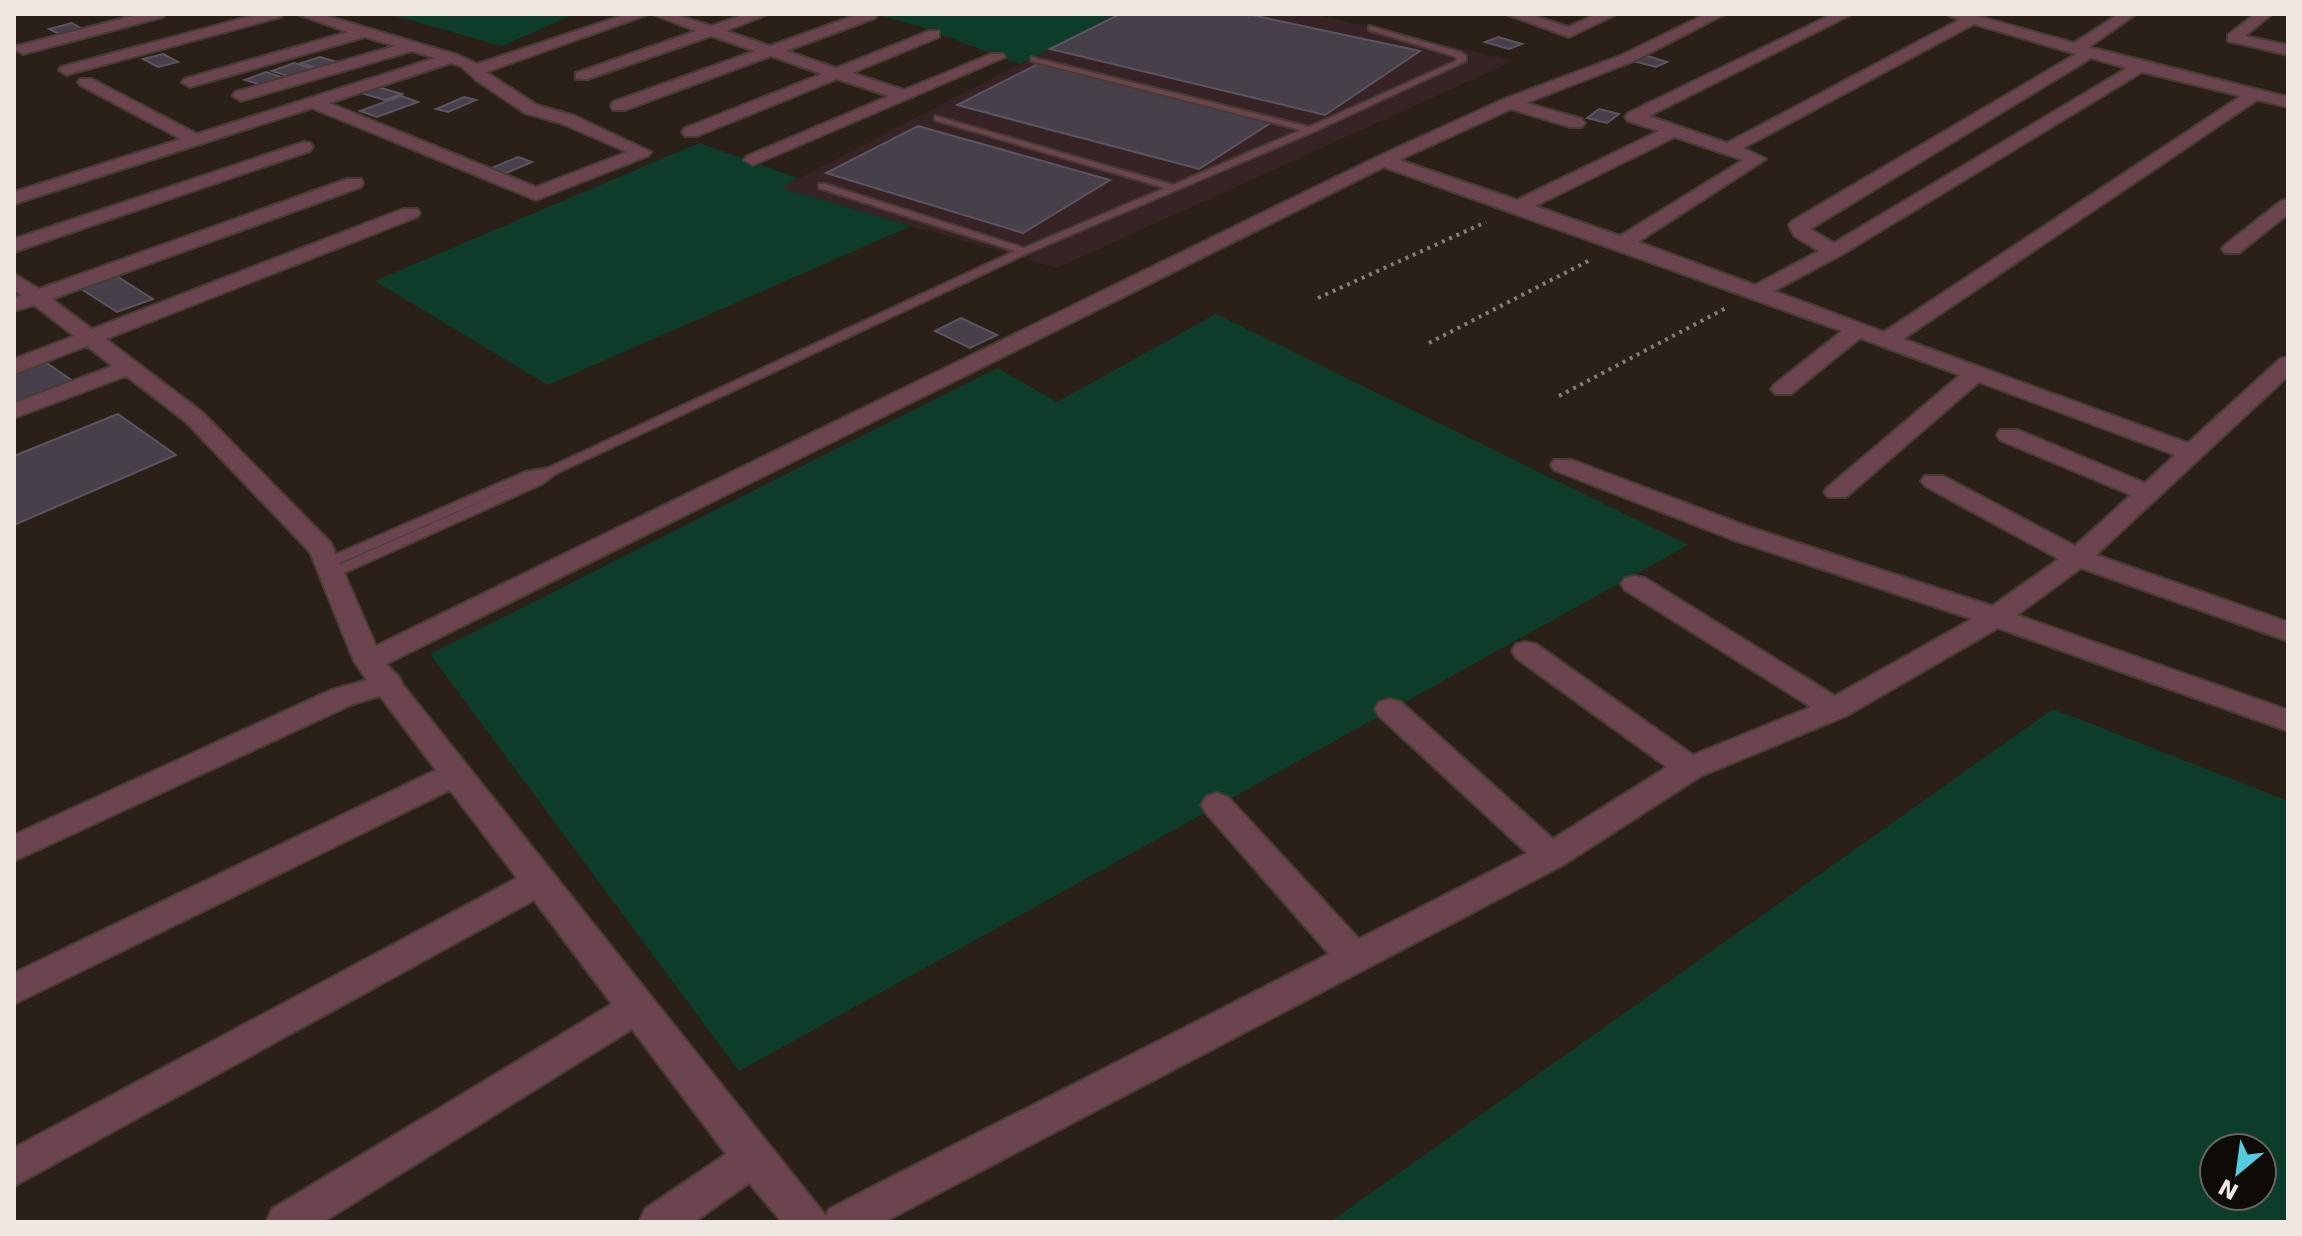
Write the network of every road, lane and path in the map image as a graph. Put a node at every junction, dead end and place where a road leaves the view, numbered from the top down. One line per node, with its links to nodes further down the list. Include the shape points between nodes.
1 (158, 14): 21 (street)
2 (276, 14): 29 (street)
3 (304, 14): 17 (street)
4 (642, 14): 30 (street)
5 (659, 14): 18 (street)
6 (761, 14): 18 (street)
7 (1513, 14): 8 (street, via 1569,32)
8 (1610, 14)
9 (1718, 14): 40 (street, via 1628,58)
10 (1845, 14): 45 (street, via 1634,117)
11 (1953, 14): 15 (street)
12 (2129, 14): 23 (street)
13 (2265, 14): 24 (street, via 2233,38)
14 (870, 15): 22 (street)
15 (1977, 16): 23 (street); 49 (street)
16 (1372, 28): 44 (lane, via 1457,54 1462,61)
17 (368, 31): 20 (street); 34 (street)
18 (713, 31): 22 (street); 32 (street)
19 (934, 34): 31 (street)
20 (414, 46): 26 (street); 36 (street)
21 (23, 49)
22 (771, 50): 31 (street); 41 (street)
23 (2083, 50): 28 (street); 63 (street, via 1799,225 1801,232)
24 (2288, 50)
25 (997, 57): 37 (street)
26 (452, 58): 30 (street); 39 (street)
27 (1034, 59): 44 (lane)
28 (2140, 67): 35 (street); 63 (street)
29 (67, 70)
30 (475, 70): 39 (street, via 531,109 642,152 536,194)
31 (836, 72): 37 (street); 46 (street)
32 (582, 76)
33 (86, 82): 47 (street)
34 (190, 82)
35 (2256, 93): 38 (street); 71 (street)
36 (241, 96)
37 (905, 96): 50 (street)
38 (2288, 102)
39 (314, 103): 47 (street)
40 (1510, 103): 43 (street); 51 (street)
41 (619, 106)
42 (938, 118): 54 (lane)
43 (1576, 123)
44 (1310, 130): 54 (lane)
45 (1673, 131): 49 (street); 57 (street)
46 (691, 132)
47 (196, 140): 55 (street)
48 (304, 147): 60 (street)
49 (1728, 149): 59 (street, via 1757,159)
50 (753, 160)
51 (1383, 161): 57 (street); 92 (street)
52 (354, 183): 66 (street)
53 (822, 186): 62 (lane)
54 (1174, 188): 62 (lane)
55 (14, 198)
56 (2288, 205): 61 (street)
57 (1520, 206): 59 (street); 67 (path)
58 (410, 213): 70 (street)
59 (1621, 244): 65 (street); 72 (path)
60 (14, 246)
61 (2232, 249)
62 (1024, 251): 87 (lane, via 538,481)
63 (1834, 251): 65 (street)
64 (14, 280): 66 (street)
65 (1759, 291): 69 (street); 78 (path)
66 (38, 297): 68 (street); 70 (street)
67 (1318, 298)
68 (14, 305)
69 (1856, 330): 71 (street); 77 (street)
70 (92, 338): 74 (street); 75 (street)
71 (1885, 341): 76 (street)
72 (1429, 343)
73 (2288, 364): 81 (street)
74 (14, 367)
75 (129, 367): 79 (street); 87 (street, via 194,417 322,549)
76 (1975, 374): 81 (street); 84 (street)
77 (1783, 389)
78 (1559, 396)
79 (14, 411)
80 (2009, 435): 85 (street)
81 (2193, 453): 85 (street)
82 (1563, 465): 89 (street, via 1740,533)
83 (1934, 481): 86 (street)
84 (1837, 492)
85 (2150, 494): 86 (street)
86 (2078, 558): 89 (street); 90 (street)
87 (330, 568): 92 (street)
88 (1635, 584): 94 (street)
89 (1996, 617): 94 (street); 95 (street)
90 (2288, 632)
91 (1526, 651): 96 (street)
92 (379, 673): 97 (street); 99 (street, via 342,697)
93 (1390, 709): 100 (street)
94 (1835, 709): 96 (street)
95 (2288, 721)
96 (1690, 768): 100 (street)
97 (457, 773): 101 (street); 103 (street)
98 (1217, 805): 102 (street)
99 (14, 849)
100 (1551, 856): 102 (street)
101 (540, 881): 104 (street); 106 (street)
102 (1355, 959): 110 (street)
103 (14, 989)
104 (637, 1007): 105 (street); 107 (street)
105 (753, 1158): 108 (street); 109 (street)
106 (14, 1168)
107 (287, 1222)
108 (660, 1222)
109 (808, 1222)
110 (844, 1222)

